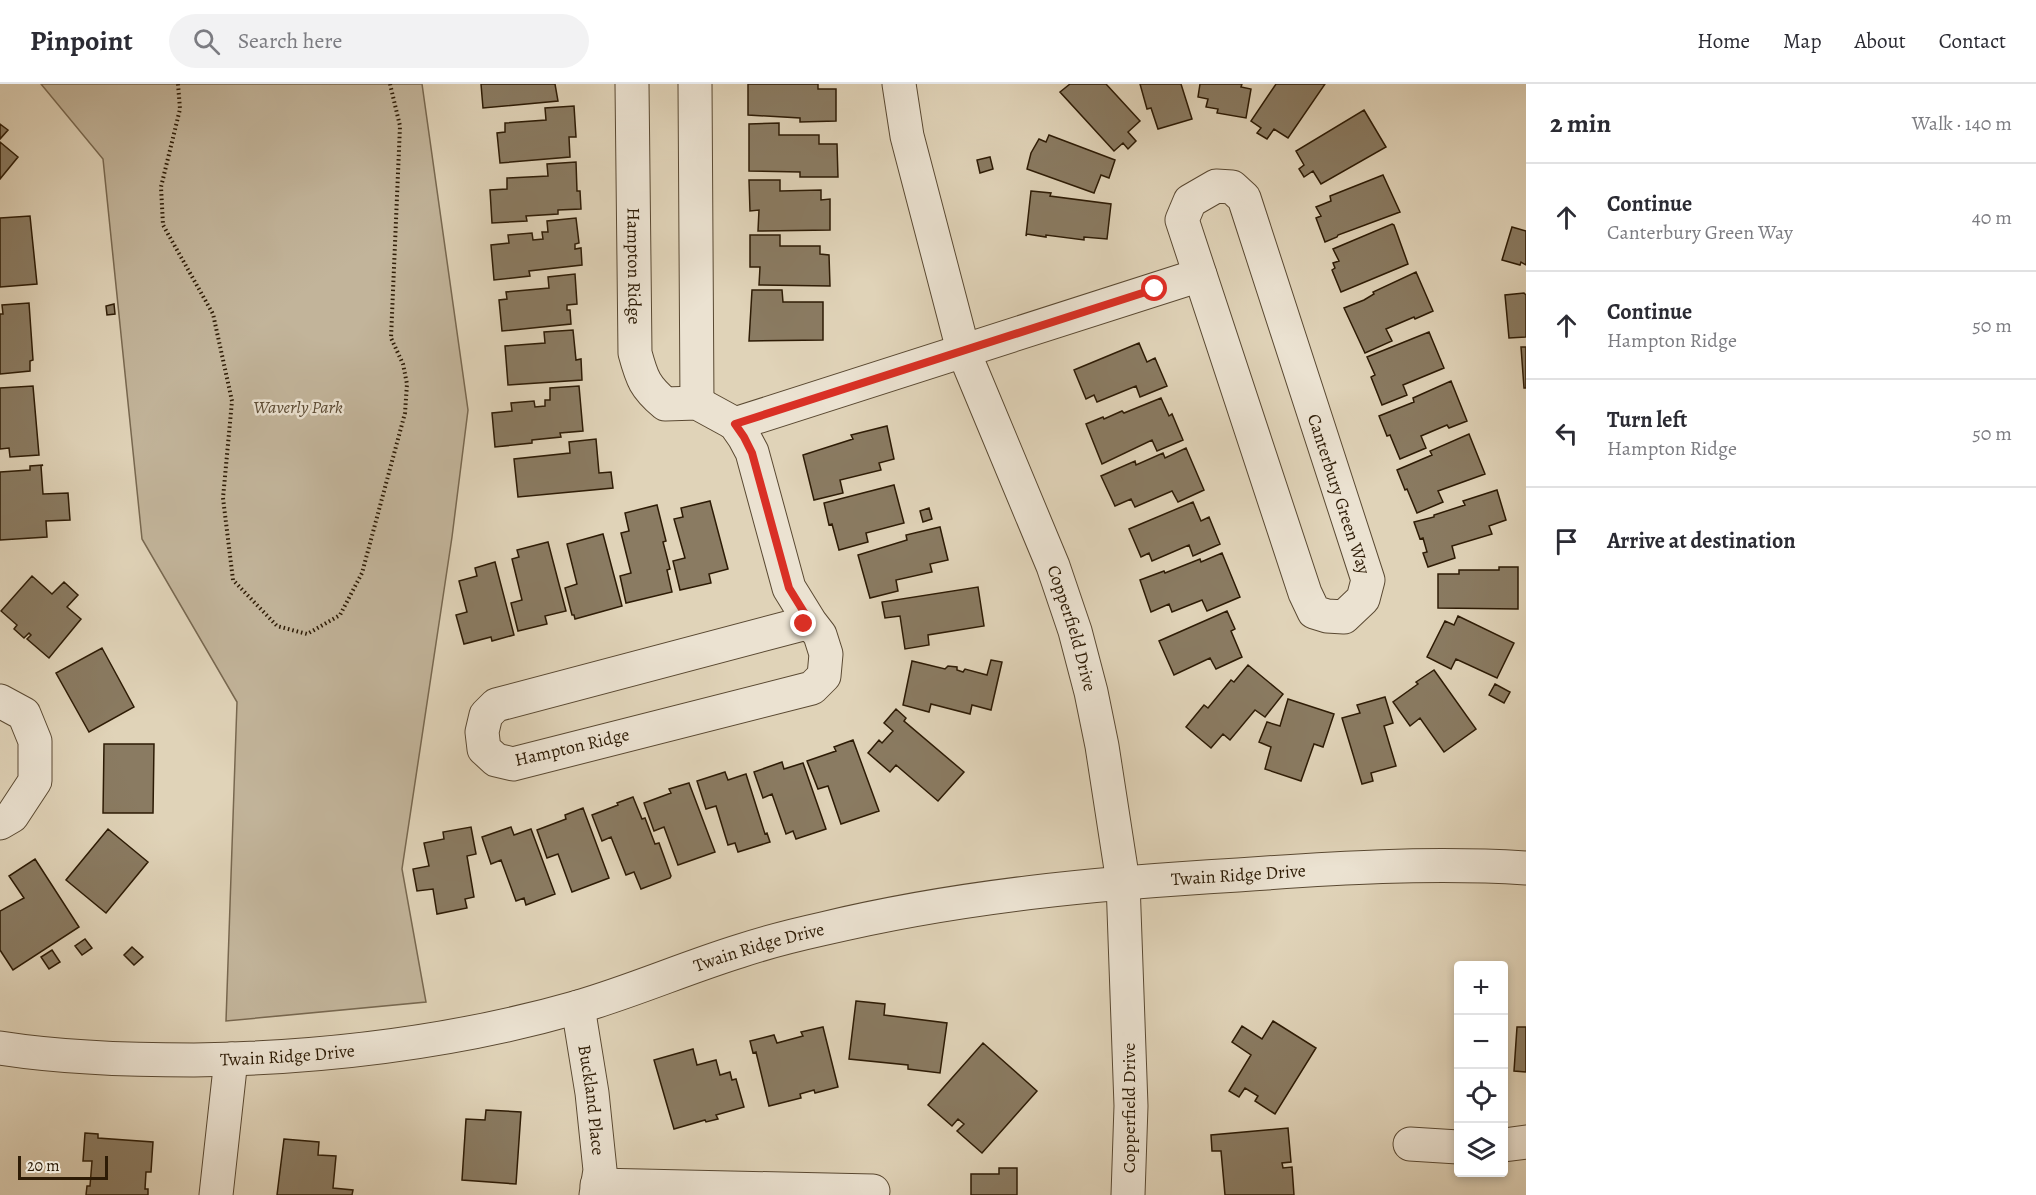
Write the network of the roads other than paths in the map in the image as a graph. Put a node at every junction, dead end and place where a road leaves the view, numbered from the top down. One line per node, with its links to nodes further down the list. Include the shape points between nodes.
1 (632, 84): 6 (street, Hampton Ridge, via 635,353 649,390 665,405)
2 (695, 84): 6 (street)
3 (899, 84): 5 (street, Copperfield Drive, via 907,136)
4 (1200, 275): 4 (street, Canterbury Green Way, via 1305,592 1314,612 1344,617 1363,599 1368,580 1244,198 1232,187 1216,186 1202,193 1190,201 1182,220); 5 (street)
5 (963, 350): 7 (street); 12 (street, Copperfield Drive, via 1053,566 1075,631 1102,746)
6 (697, 403): 7 (street)
7 (735, 424): 8 (street, Hampton Ridge, via 752,453 789,588)
8 (810, 622): 8 (street, Hampton Ridge, via 496,705 486,715 484,749 496,760 513,764 812,688 824,676 826,654 820,635)
9 (0, 702): 10 (street, via 24,714 35,741 35,781 12,816)
10 (0, 823)
11 (1526, 868): 12 (street, Twain Ridge Drive, via 1350,868)
12 (1123, 882): 13 (street, Twain Ridge Drive, via 966,901 820,929 742,950); 23 (street, Copperfield Drive, via 1131,1106)
13 (578, 1007): 15 (street, Twain Ridge Drive, via 397,1047); 20 (street, Buckland Place, via 600,1170)
14 (0, 1047): 15 (street, Twain Ridge Drive, via 119,1060)
15 (231, 1059): 22 (street)
16 (1526, 1142): 18 (street)
17 (1410, 1144): 19 (street)
18 (1508, 1144)
19 (1454, 1148)
20 (597, 1190): 21 (street)
21 (873, 1191)
22 (216, 1195)
23 (1128, 1195)

